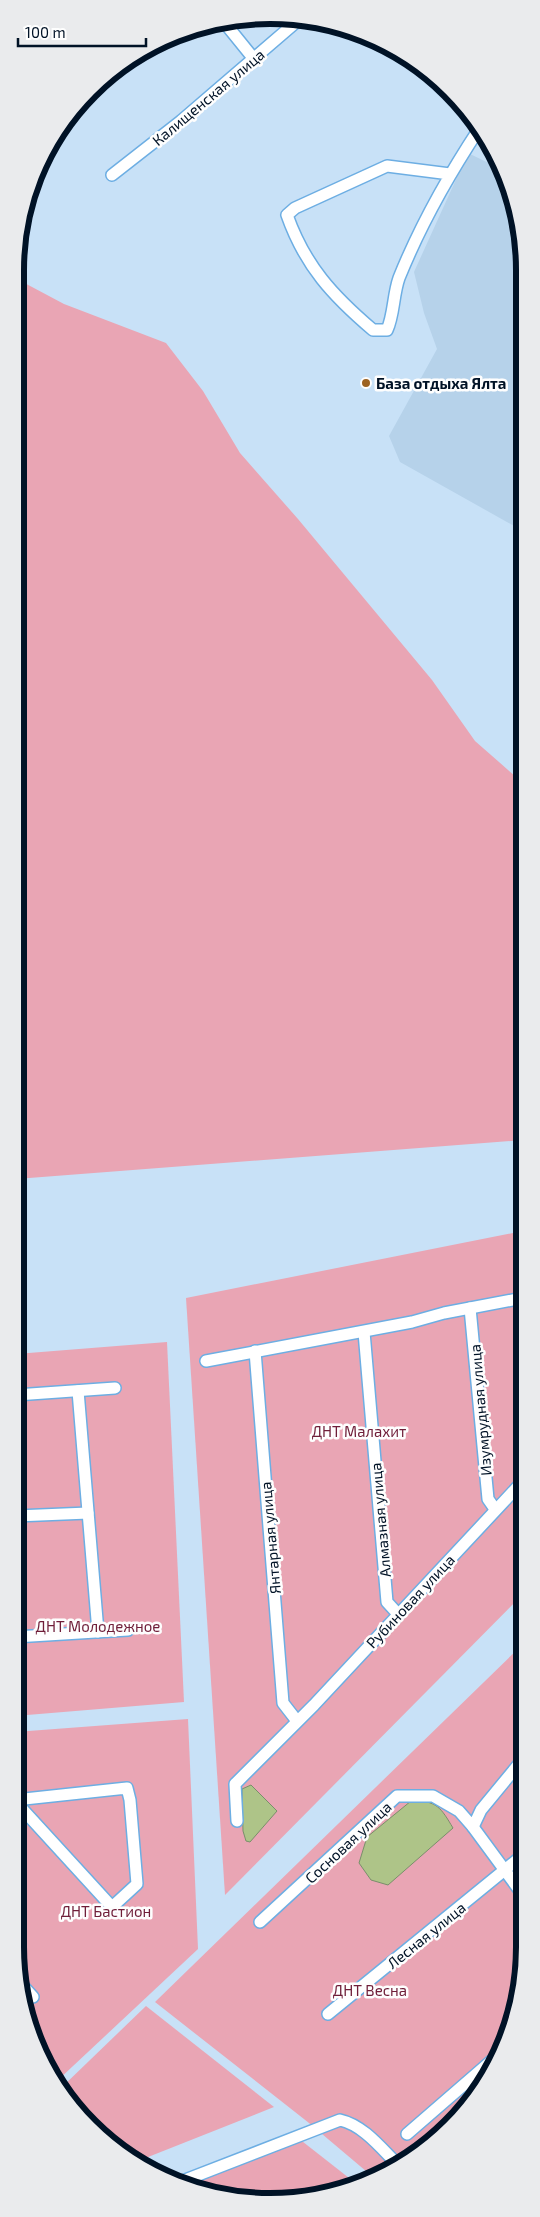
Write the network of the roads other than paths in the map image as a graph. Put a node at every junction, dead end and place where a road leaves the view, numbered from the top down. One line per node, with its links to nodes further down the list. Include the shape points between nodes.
1 (293, 25): 3 (street, Калищенская улица)
2 (228, 27): 3 (street)
3 (254, 59): 6 (street, Калищенская улица)
4 (476, 134): 5 (street)
5 (450, 174): 5 (street, via 399,279 391,322 387,330 373,330 317,276 294,237 287,215 295,208 387,166)
6 (112, 175)
7 (516, 1299): 8 (street)
8 (470, 1308): 9 (street); 16 (street, Изумрудная улица, via 488,1499)
9 (364, 1332): 10 (street); 19 (street, Алмазная улица, via 387,1602)
10 (255, 1351): 11 (street); 23 (street, Янтарная улица, via 283,1702)
11 (206, 1361)
12 (115, 1388): 13 (street)
13 (78, 1391): 14 (street); 17 (street)
14 (24, 1394)
15 (516, 1488): 16 (street, Рубиновая улица)
16 (495, 1509): 19 (street, Рубиновая улица)
17 (88, 1513): 18 (street); 21 (street)
18 (24, 1516)
19 (398, 1614): 23 (street, Рубиновая улица)
20 (128, 1630): 21 (street)
21 (98, 1632): 22 (street)
22 (24, 1636)
23 (297, 1721): 27 (street, Рубиновая улица, via 235,1784)
24 (516, 1768): 28 (street, via 481,1810)
25 (24, 1800): 26 (street, via 127,1788 137,1884 112,1907)
26 (24, 1811)
27 (237, 1822)
28 (474, 1827): 30 (street, Сосновая улица); 32 (street, Сосновая улица, via 459,1811 433,1796 397,1796)
29 (516, 1861): 30 (street, Лесная улица)
30 (504, 1872): 31 (street, Сосновая улица); 35 (street, Лесная улица)
31 (516, 1887)
32 (260, 1922)
33 (27, 1991): 34 (street)
34 (33, 1997)
35 (328, 2014)
36 (485, 2066): 37 (street)
37 (407, 2134)
38 (393, 2160): 39 (street, via 358,2128 340,2120)
39 (188, 2179)

